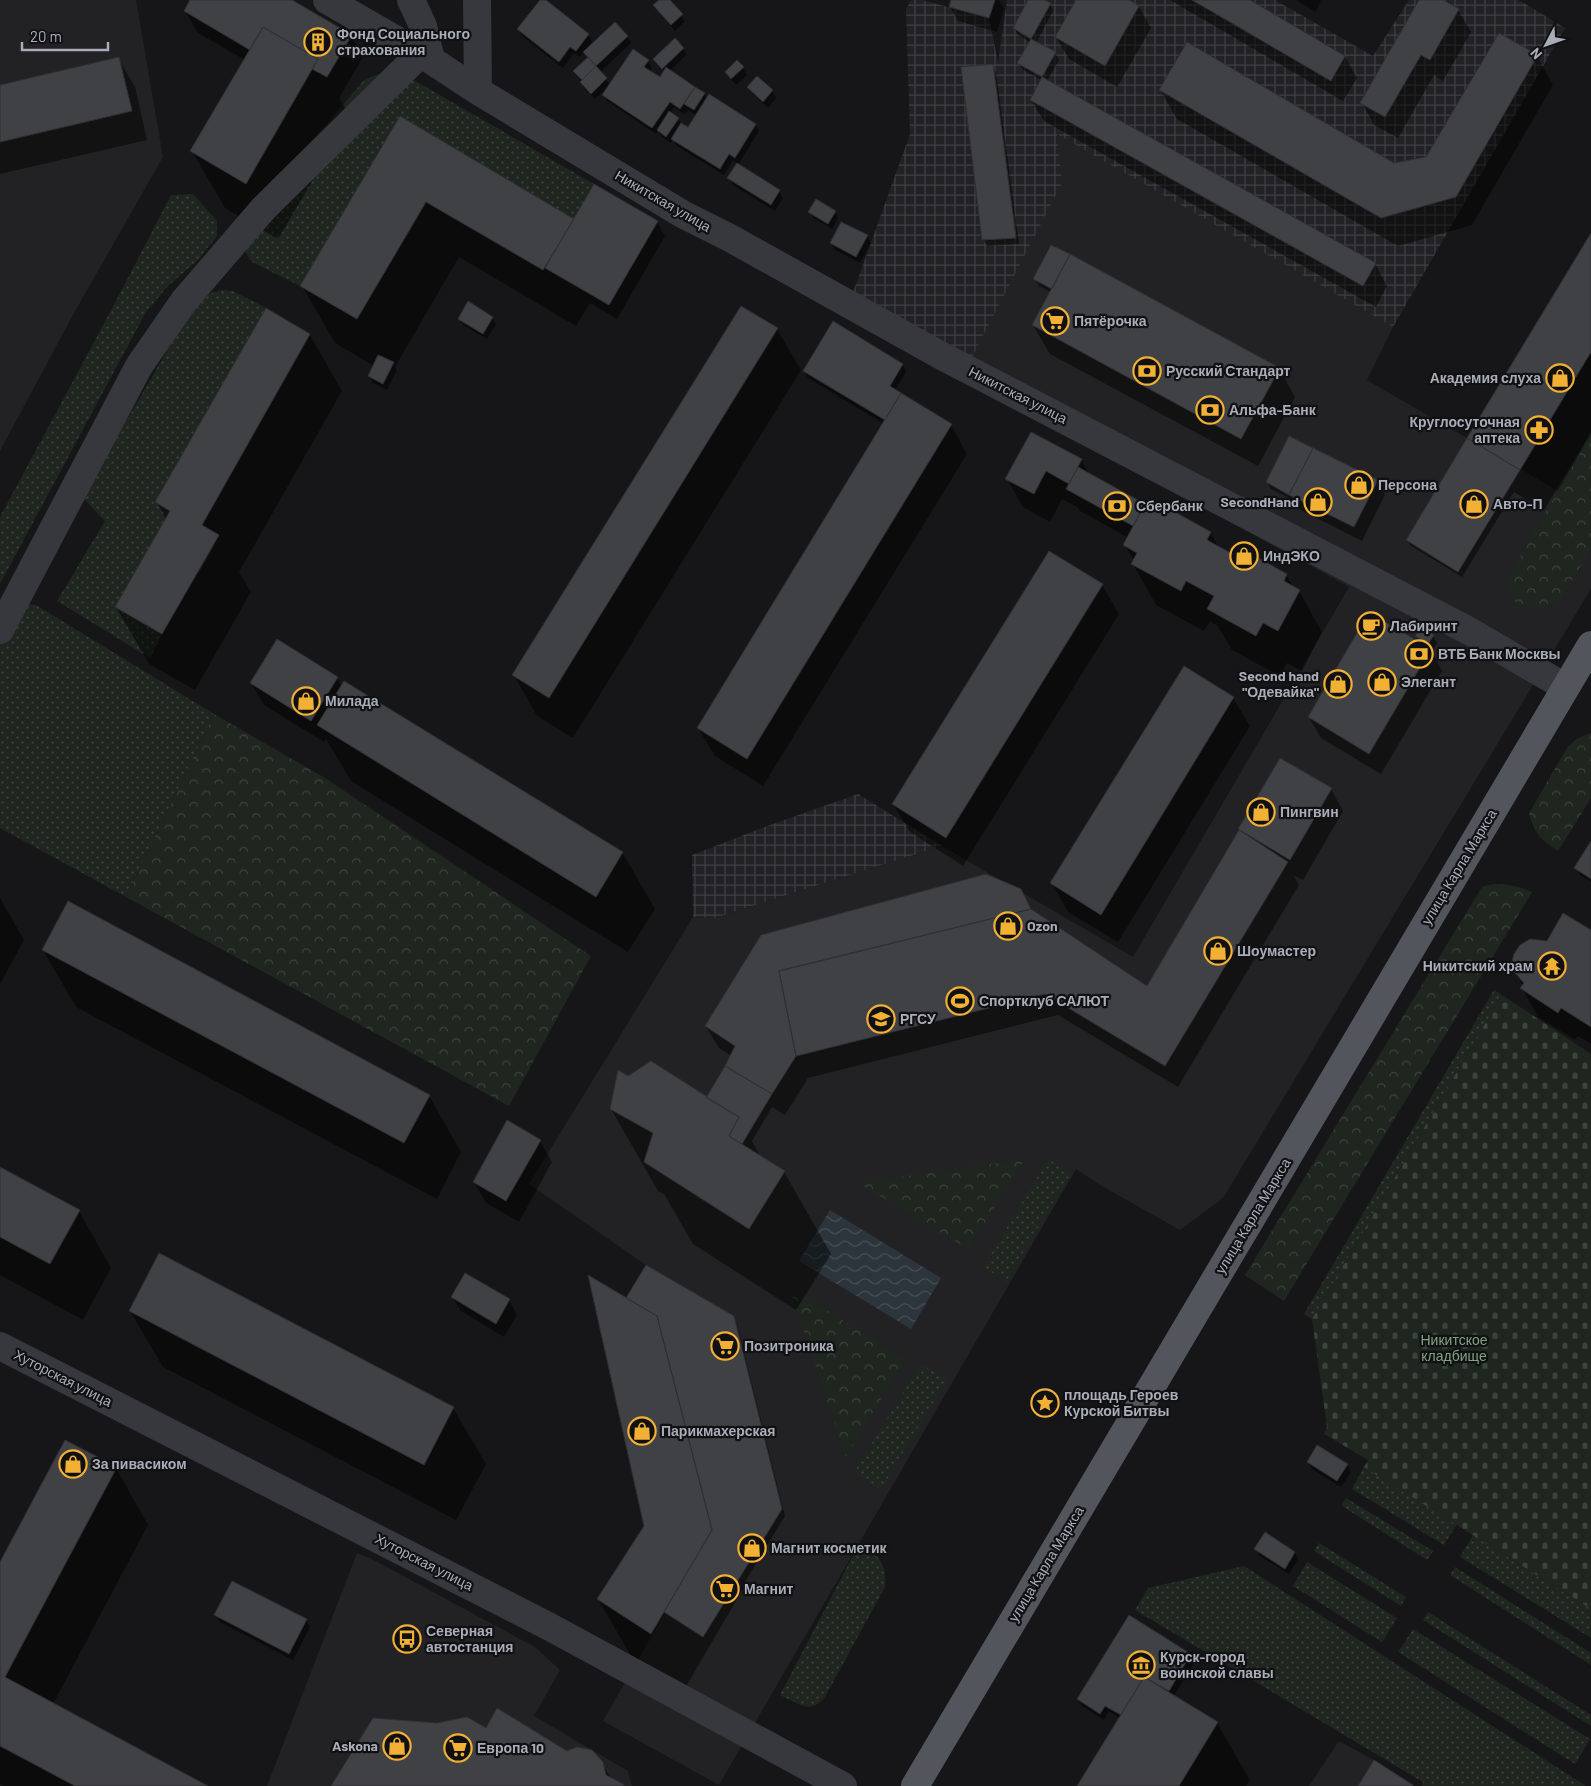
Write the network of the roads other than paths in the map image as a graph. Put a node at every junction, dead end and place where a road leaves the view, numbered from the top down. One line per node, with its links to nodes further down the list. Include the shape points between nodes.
1 (327, 0): 4 (street, Никитская улица)
2 (411, 0): 4 (street, via 423,26)
3 (477, 0): 5 (street)
4 (426, 57): 5 (street, Никитская улица); 6 (street, via 264,208 184,301 139,366)
5 (478, 91): 8 (street, Никитская улица, via 684,215 940,356 1471,632)
6 (0, 630)
7 (1591, 645): 8 (main road, улица Карла Маркса)
8 (1565, 687): 11 (main road, улица Карла Маркса)
9 (0, 1346): 10 (street, Хуторская улица, via 550,1626)
10 (843, 1786)
11 (915, 1786)

